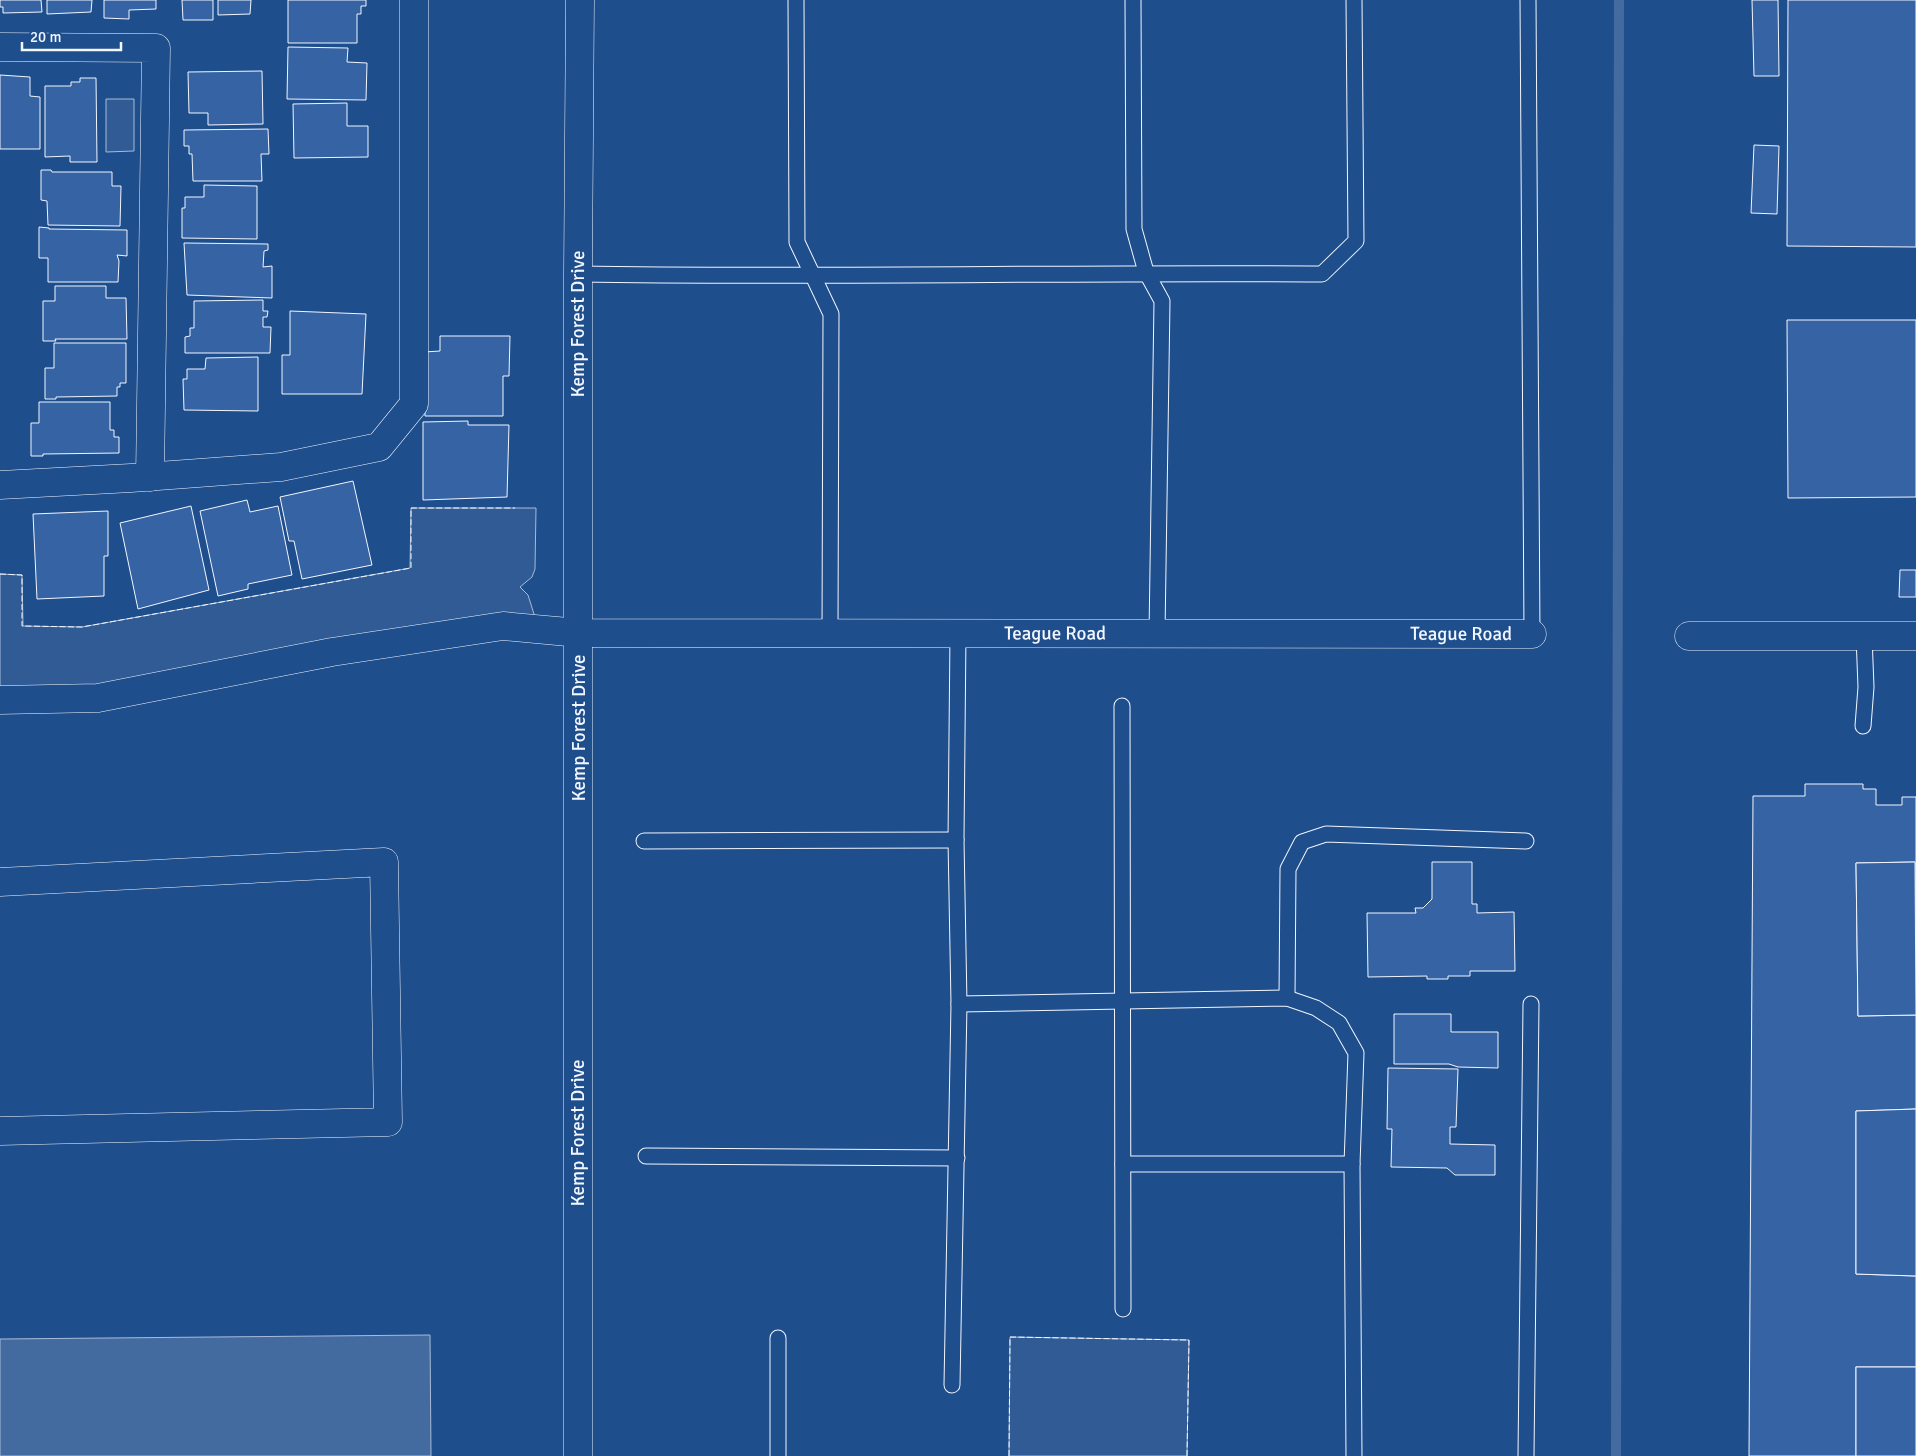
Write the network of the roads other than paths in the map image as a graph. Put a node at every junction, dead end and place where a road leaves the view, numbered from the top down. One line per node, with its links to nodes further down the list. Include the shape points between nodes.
1 (414, 0): 11 (street, via 414,404 379,447 281,467)
2 (580, 0): 9 (street, Kemp Forest Drive)
3 (796, 0): 10 (lane, via 797,242)
4 (1133, 0): 8 (lane, via 1134,229)
5 (1354, 0): 8 (lane, via 1356,241 1322,274)
6 (1528, 0): 17 (lane)
7 (0, 47): 11 (street, via 156,48)
8 (1146, 272): 10 (lane); 16 (lane, via 1162,301)
9 (578, 274): 10 (lane); 13 (street, Kemp Forest Drive)
10 (812, 276): 15 (lane, via 831,314)
11 (150, 477): 12 (street)
12 (0, 485)
13 (579, 633): 15 (street, Teague Road); 21 (street, Teague Road, via 503,626 332,652 98,698); 40 (street, Kemp Forest Drive)
14 (958, 633): 15 (street, Teague Road); 16 (street, Teague Road); 24 (lane)
15 (830, 634)
16 (1157, 634): 17 (street, Teague Road)
17 (1532, 634)
18 (1689, 636): 19 (street)
19 (1864, 636): 20 (street); 23 (lane, via 1866,686)
20 (1916, 636)
21 (0, 700)
22 (1122, 706): 29 (lane)
23 (1863, 726)
24 (956, 840): 25 (lane); 30 (lane)
25 (644, 841)
26 (1526, 841): 28 (lane, via 1326,834 1302,842 1288,869)
27 (0, 882): 32 (street, via 384,862 388,1122)
28 (1287, 998): 29 (lane); 36 (lane, via 1316,1008 1339,1023 1356,1053)
29 (1123, 1002): 30 (lane); 35 (lane)
30 (958, 1004): 34 (lane)
31 (1531, 1004): 43 (lane)
32 (0, 1131)
33 (646, 1156): 34 (lane)
34 (957, 1158): 39 (lane)
35 (1123, 1164): 36 (lane); 37 (lane)
36 (1352, 1164): 42 (lane)
37 (1123, 1309)
38 (778, 1338): 41 (lane)
39 (952, 1384)
40 (578, 1456)
41 (778, 1456)
42 (1354, 1456)
43 (1526, 1456)

